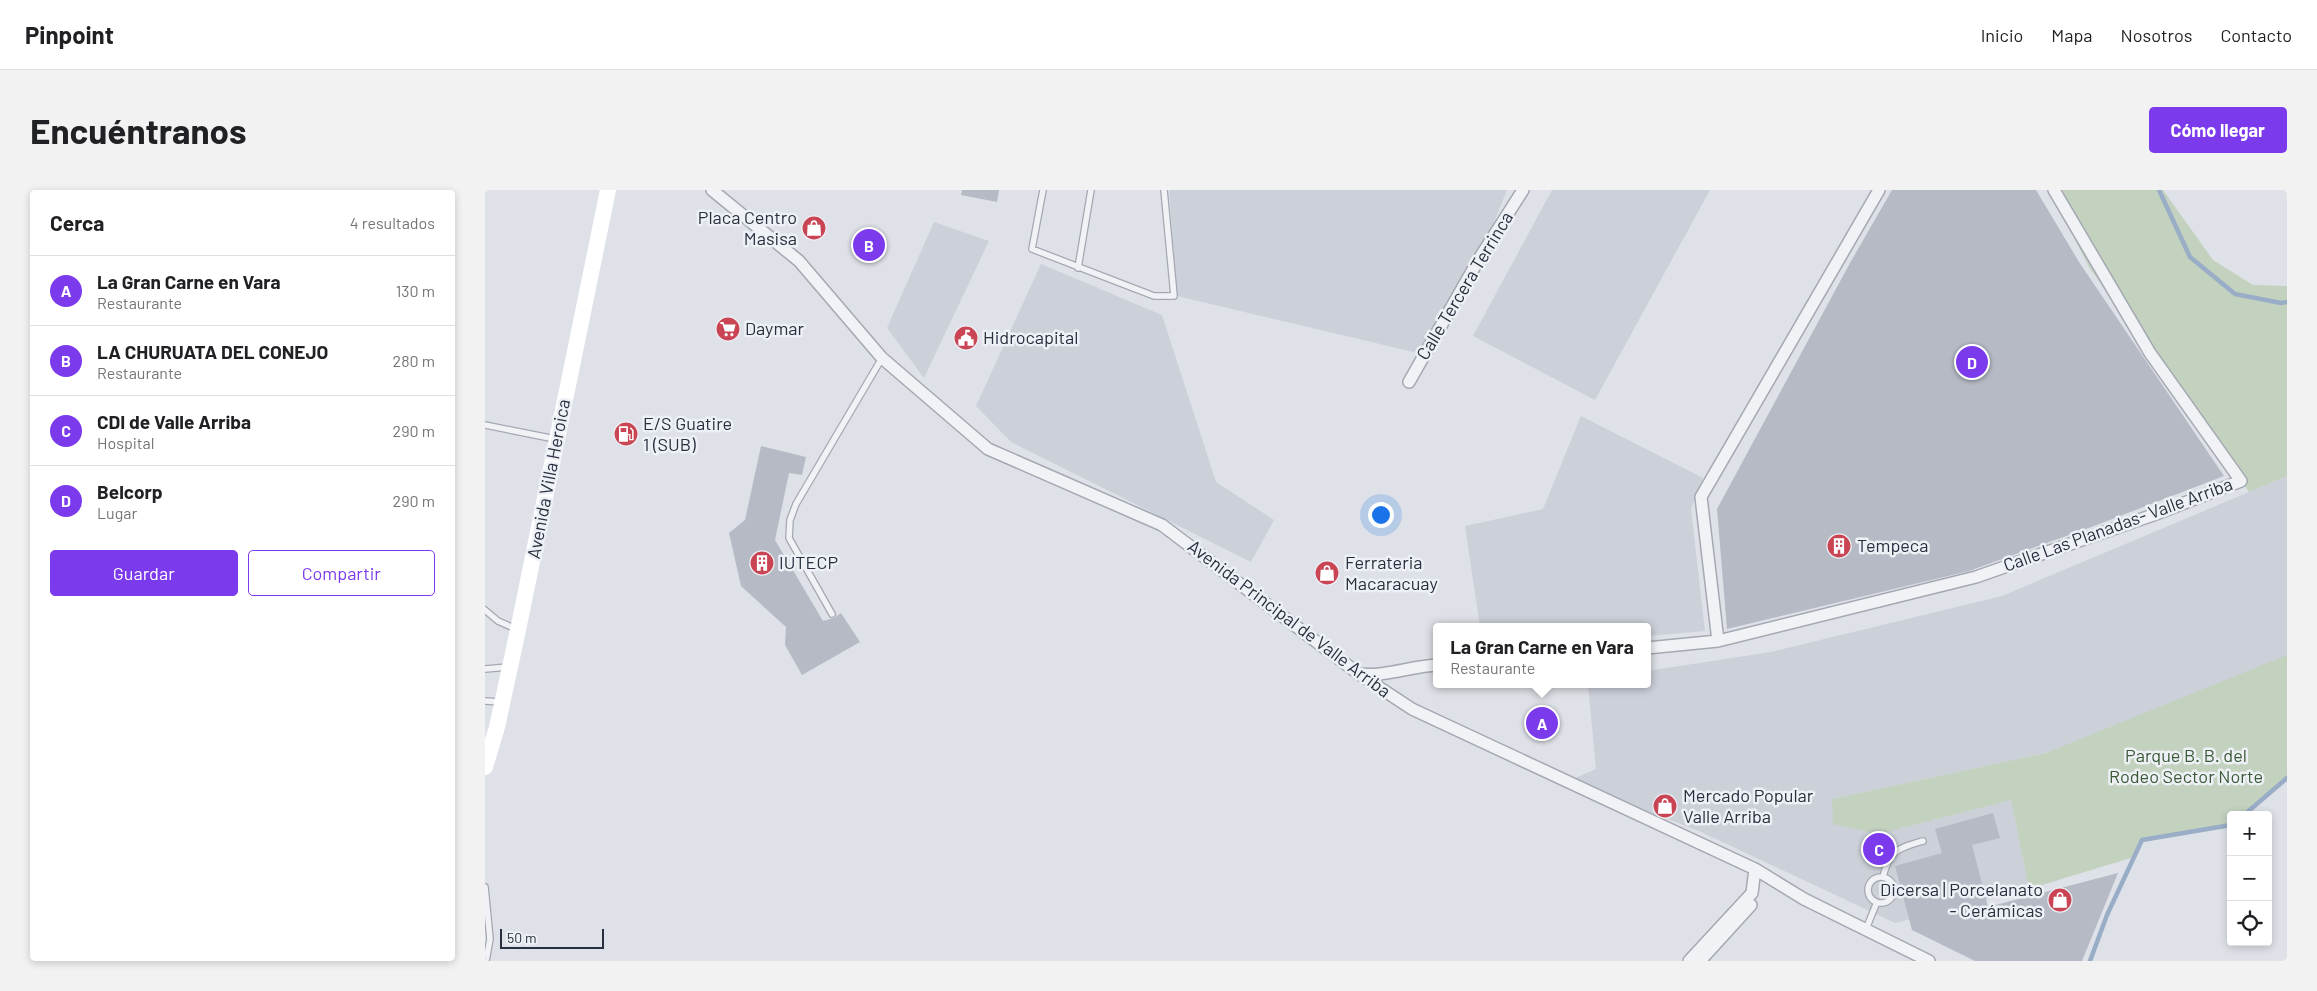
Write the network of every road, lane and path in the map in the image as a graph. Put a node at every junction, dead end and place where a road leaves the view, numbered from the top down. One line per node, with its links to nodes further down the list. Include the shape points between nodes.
1 (608, 190): 13 (main road, Avenida Villa Heroica)
2 (713, 190): 10 (street, Avenida Principal de Valle Arriba, via 799,261)
3 (1043, 190): 9 (lane, via 1032,249)
4 (1091, 190): 9 (lane)
5 (1164, 190): 9 (lane, via 1173,296 1154,296)
6 (1523, 190): 11 (street, Calle Tercera Terrinca, via 1479,259)
7 (1879, 190): 17 (street, via 1701,497)
8 (2054, 190): 17 (street, Calle Las Planadas- Valle Arriba, via 2151,353 2241,480 2156,514 1976,577)
9 (1079, 268)
10 (882, 358): 15 (lane, via 796,504 790,520 789,538); 22 (street, Avenida Principal de Valle Arriba, via 987,449 1163,525)
11 (1409, 382)
12 (485, 426): 13 (lane)
13 (557, 440): 16 (main road, Avenida Villa Heroica)
14 (485, 610): 16 (lane)
15 (832, 614)
16 (518, 630): 20 (main road, Avenida Villa Heroica)
17 (1718, 641): 18 (street, Calle Las Planadas- Valle Arriba)
18 (1651, 648)
19 (1433, 665): 22 (street)
20 (511, 666): 21 (lane); 24 (main road, Avenida Villa Heroica)
21 (485, 669)
22 (1359, 674): 27 (street, Avenida Principal de Valle Arriba, via 1412,709)
23 (485, 700): 24 (lane)
24 (503, 702): 25 (main road, Avenida Villa Heroica)
25 (485, 767)
26 (1923, 841): 28 (lane, via 1893,853 1886,863)
27 (1758, 872): 31 (street, Avenida Principal de Valle Arriba); 33 (street, via 1752,893); 34 (street, via 1758,895)
28 (1883, 877): 30 (lane, via 1873,879 1868,887 1869,896); 30 (lane, via 1891,882 1893,890 1886,902)
29 (485, 887): 32 (lane, via 490,939)
30 (1877, 902): 31 (lane)
31 (1866, 929): 35 (street, Avenida Principal de Valle Arriba)
32 (486, 961)
33 (1689, 961)
34 (1700, 961)
35 (1929, 961)

